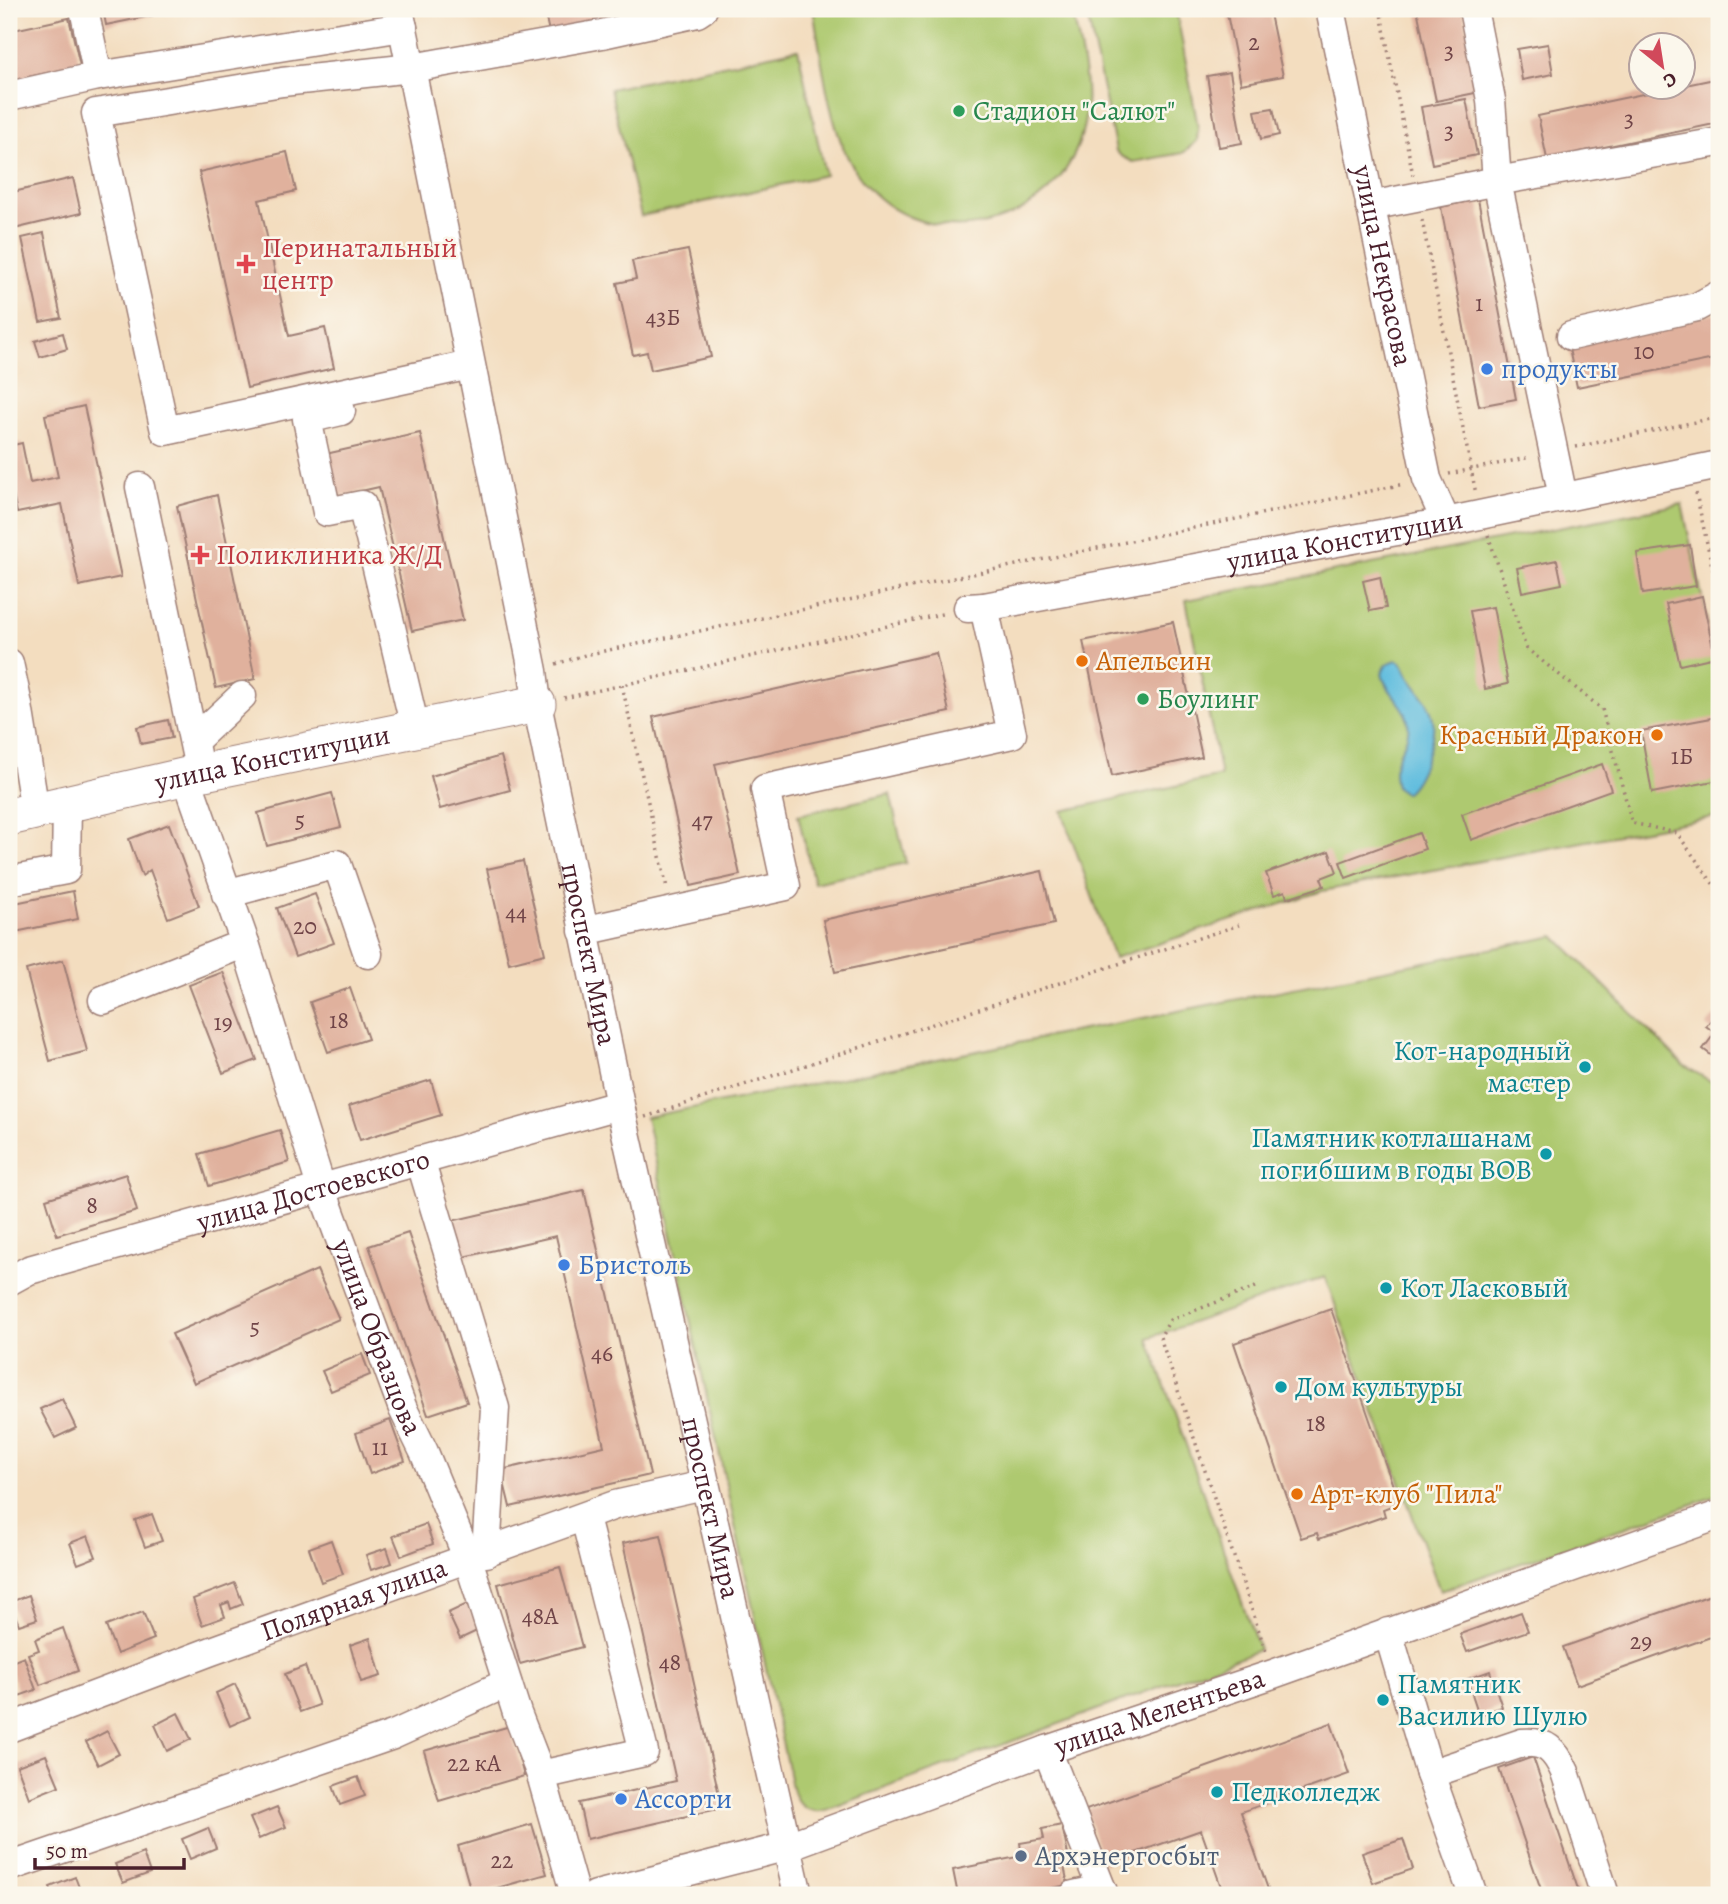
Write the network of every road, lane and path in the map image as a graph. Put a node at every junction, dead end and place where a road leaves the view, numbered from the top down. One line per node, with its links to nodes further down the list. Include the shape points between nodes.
1 (84, 9): 8 (street)
2 (703, 9): 7 (street, via 603,34)
3 (1330, 9): 13 (street, улица Некрасова)
4 (1380, 9): 12 (path)
5 (1472, 9): 11 (street, via 1491,100)
6 (401, 18): 7 (street, проспект Мира); 8 (street)
7 (412, 68): 16 (street, проспект Мира); 16 (street, via 282,82 96,113 165,431)
8 (98, 76): 9 (street)
9 (9, 96)
10 (1719, 142): 11 (street)
11 (1497, 181): 12 (street); 21 (street)
12 (1417, 196): 13 (street); 22 (path)
13 (1370, 206): 19 (street, улица Некрасова)
14 (1719, 295): 15 (street, via 1697,307)
15 (1570, 336)
16 (472, 373): 28 (street, проспект Мира); 31 (street, via 307,419 327,512 362,505)
17 (1719, 465): 18 (street, улица Конституции)
18 (1691, 471): 21 (street, улица Конституции); 24 (path)
19 (1427, 479): 23 (street, улица Некрасова); 28 (path, via 585,655)
20 (140, 487): 32 (street, улица Образцова)
21 (1563, 497): 22 (street, улица Конституции)
22 (1480, 514): 23 (street, улица Конституции); 35 (path, via 1526,648 1602,709 1632,823 1677,833)
23 (1446, 522): 25 (street, улица Конституции)
24 (1719, 598)
25 (976, 607): 27 (path); 37 (street, via 1012,734 765,789 786,886)
26 (9, 663): 30 (street)
27 (622, 685): 28 (path); 37 (path)
28 (535, 687): 31 (main road, улица Конституции); 39 (street, проспект Мира)
29 (242, 696): 32 (street)
30 (14, 706): 33 (street)
31 (415, 728): 32 (main road, улица Конституции)
32 (193, 763): 33 (main road, улица Конституции); 36 (street, улица Образцова)
33 (37, 810): 34 (street, via 66,870)
34 (9, 881)
35 (1719, 892)
36 (226, 894): 40 (street, улица Образцова); 41 (street, via 337,864)
37 (672, 911): 39 (street)
38 (1239, 925): 43 (path)
39 (583, 931): 43 (street, проспект Мира)
40 (245, 943): 42 (street); 45 (street, улица Образцова)
41 (368, 954)
42 (103, 1000)
43 (622, 1115): 44 (street, улица Достоевского); 48 (street, проспект Мира)
44 (420, 1160): 45 (street, улица Достоевского); 51 (street, via 495,1408)
45 (322, 1190): 46 (street, улица Достоевского, via 29,1270); 51 (street, улица Образцова, via 403,1409)
46 (9, 1281)
47 (1256, 1287): 53 (path, via 1170,1320 1160,1337)
48 (704, 1485): 50 (street, Полярная улица, via 615,1505); 59 (street, проспект Мира)
49 (1719, 1516): 52 (street, улица Мелентьева)
50 (585, 1518): 51 (street, Полярная улица); 58 (street, via 644,1752)
51 (477, 1556): 54 (street, улица Образцова); 55 (street, Полярная улица)
52 (1388, 1632): 53 (street, улица Мелентьева); 57 (street)
53 (1273, 1674): 56 (street, улица Мелентьева)
54 (507, 1683): 58 (street, улица Образцова); 60 (street, via 393,1735)
55 (9, 1728)
56 (1047, 1750): 59 (street, улица Мелентьева); 61 (street)
57 (1430, 1774): 66 (street); 67 (street, via 1522,1742 1548,1746 1565,1772)
58 (541, 1775): 62 (street, улица Образцова)
59 (788, 1846): 63 (street, улица Мелентьева); 64 (street, проспект Мира)
60 (9, 1867)
61 (1103, 1892): 65 (street)
62 (575, 1895)
63 (596, 1895)
64 (798, 1895)
65 (1074, 1895)
66 (1473, 1895)
67 (1605, 1895)

